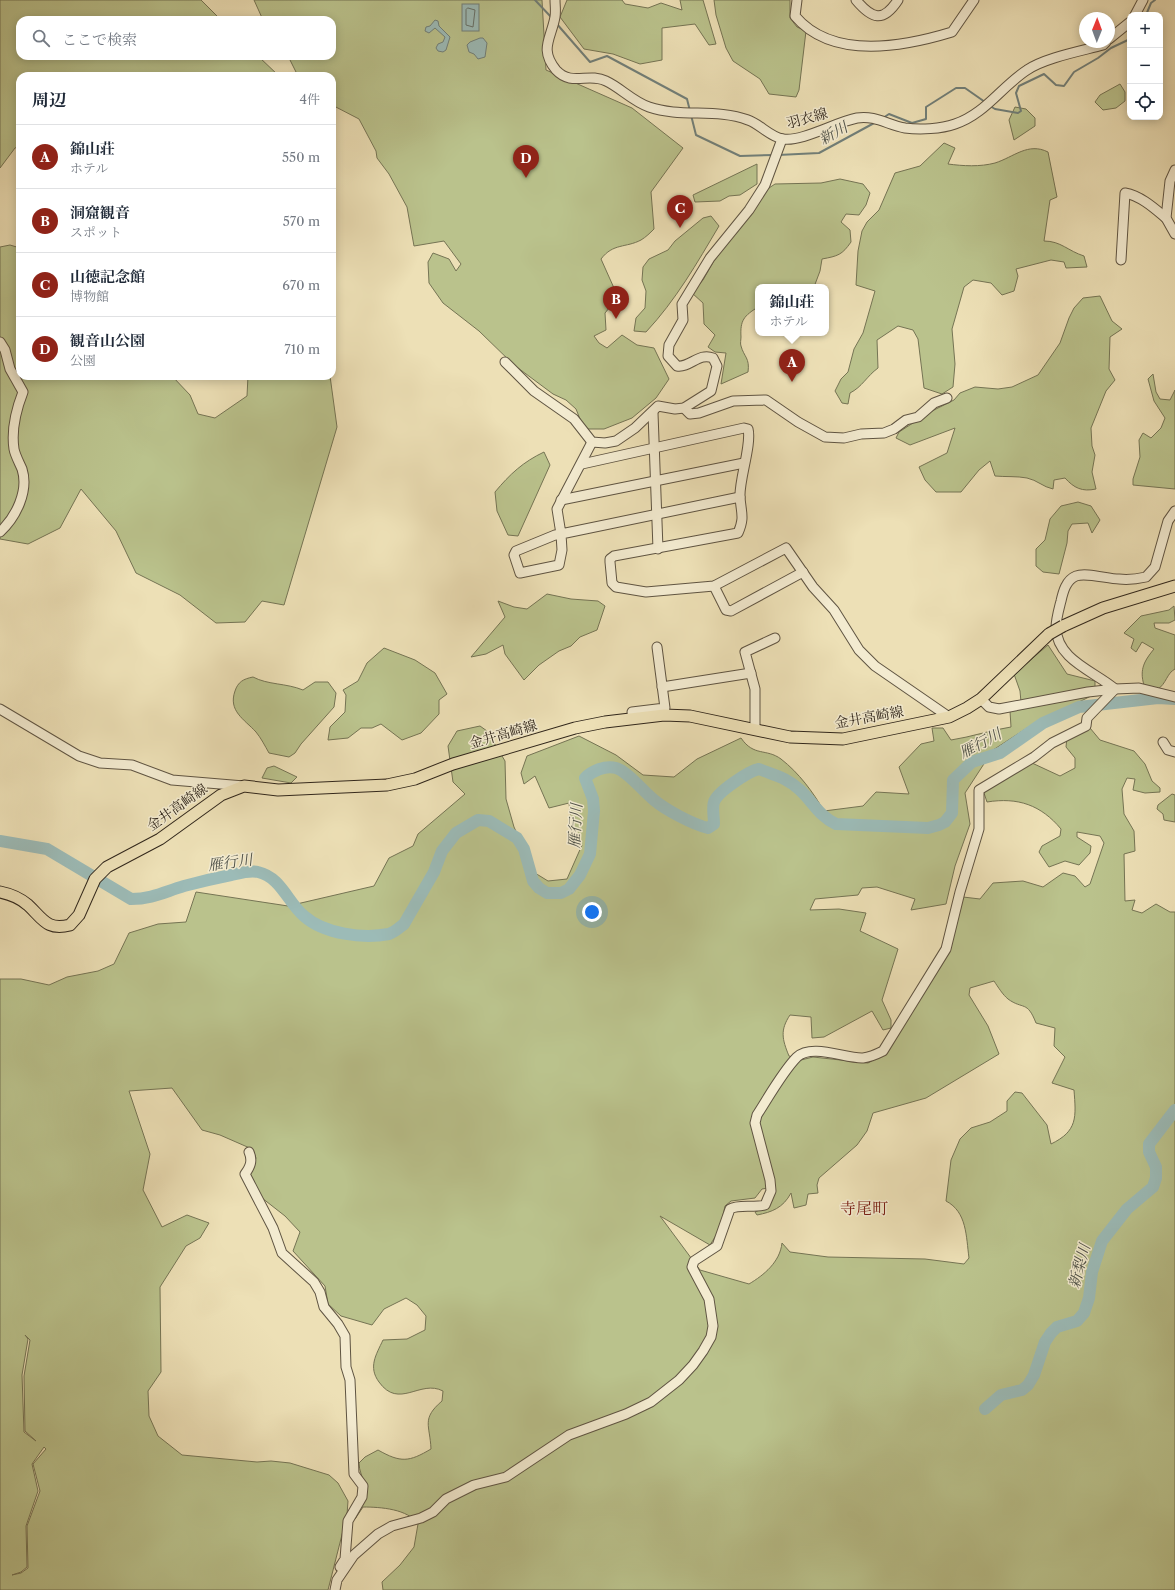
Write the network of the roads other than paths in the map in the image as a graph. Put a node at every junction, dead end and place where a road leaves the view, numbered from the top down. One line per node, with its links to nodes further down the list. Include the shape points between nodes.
1 (556, 0): 11 (street, 羽衣線, via 555,16 546,45 548,57 563,76 573,79 597,77 649,107 668,111 720,113 749,120)
2 (797, 0): 5 (street, via 794,16 803,26 822,37 868,48 952,32)
3 (856, 0): 4 (street, via 874,16 890,12)
4 (898, 0)
5 (974, 0)
6 (1143, 0): 7 (street)
7 (1137, 12)
8 (1127, 24): 9 (street)
9 (1115, 34)
10 (1093, 48): 11 (street, 羽衣線, via 1027,70 977,114 955,125 904,128 880,119 857,118 794,139)
11 (782, 139): 21 (street, via 765,185 750,210 710,258 682,304 683,320 669,345 668,356 673,363 680,366 708,356 713,358 717,366 711,391)
12 (1175, 170): 13 (street, via 1170,181)
13 (1166, 218): 14 (street); 15 (street, via 1147,203 1125,193)
14 (1175, 234)
15 (1121, 260)
16 (0, 342): 18 (street)
17 (504, 362): 23 (street, via 534,391 574,419)
18 (16, 380)
19 (16, 380): 32 (street, via 23,392 15,415 14,450 24,478 19,507)
20 (947, 398): 21 (street, via 934,403 918,417 906,420 884,433 844,438 825,437 766,400 733,401 690,414)
21 (684, 408): 22 (street, via 658,406)
22 (653, 413): 23 (street, via 616,441); 24 (street)
23 (592, 442): 26 (street)
24 (654, 447): 25 (street, via 746,428 749,432); 26 (street); 27 (street)
25 (744, 463): 27 (street); 28 (street)
26 (582, 464): 29 (street)
27 (655, 480): 29 (street); 31 (street)
28 (740, 497): 31 (street); 34 (street, via 743,514 738,533)
29 (561, 500): 33 (street, via 557,512)
30 (1175, 511): 42 (street, via 1168,521 1155,567 1146,577 1119,579 1084,575 1076,576 1064,587 1056,627 1057,637 1066,654)
31 (656, 514): 33 (street); 34 (street)
32 (0, 532)
33 (561, 534): 33 (street, via 562,550 559,565 518,572 514,555 516,551)
34 (658, 549): 36 (street, via 611,557 612,583 616,587 646,592)
35 (803, 572): 36 (street, via 789,550 783,548); 36 (street, via 731,611 726,610); 46 (street, via 834,610 859,650 875,666)
36 (714, 586)
37 (1175, 586): 44 (main road, 金井高崎線, bridge, via 1103,608 1049,634)
38 (775, 638): 40 (street, via 745,652)
39 (657, 647): 41 (street)
40 (751, 674): 41 (street); 48 (street, via 755,689)
41 (662, 687): 47 (street, via 665,708 632,712)
42 (1115, 689): 43 (street, via 1139,688); 44 (street, via 999,709 989,707); 54 (street, via 1087,718 1086,726 1052,743 1034,757 979,790 979,829 946,949 883,1051 875,1056 862,1058 816,1052 802,1054 791,1065 757,1115 755,1123 771,1191 765,1205 754,1208 734,1206 730,1209 718,1246 694,1261 692,1267 709,1299 713,1326 711,1337 693,1365 679,1380 651,1402 569,1435 506,1477 474,1485 446,1499 433,1512 392,1526 378,1534 354,1556)
43 (1175, 697)
44 (981, 699): 46 (main road, 金井高崎線)
45 (0, 709): 51 (street, via 79,756 100,763 132,765 172,780)
46 (949, 716): 48 (main road, 金井高崎線, via 843,739 790,737)
47 (633, 718): 48 (main road, 金井高崎線, via 690,716); 51 (main road, 金井高崎線, via 575,728 453,764 415,779 387,785 278,790)
48 (755, 730)
49 (1163, 742): 50 (street, via 1168,750)
50 (1175, 752)
51 (244, 786): 52 (main road, 金井高崎線, via 221,795 160,839 115,862 100,873 90,888 75,922 70,926 53,927 21,899)
52 (0, 892)
53 (249, 1152): 54 (street, via 252,1158 245,1174 273,1228 282,1253 314,1282 324,1307 345,1336 346,1367 350,1380 354,1474 363,1486 362,1497 348,1521 345,1559 338,1570)
54 (337, 1580): 55 (street)
55 (335, 1590)

